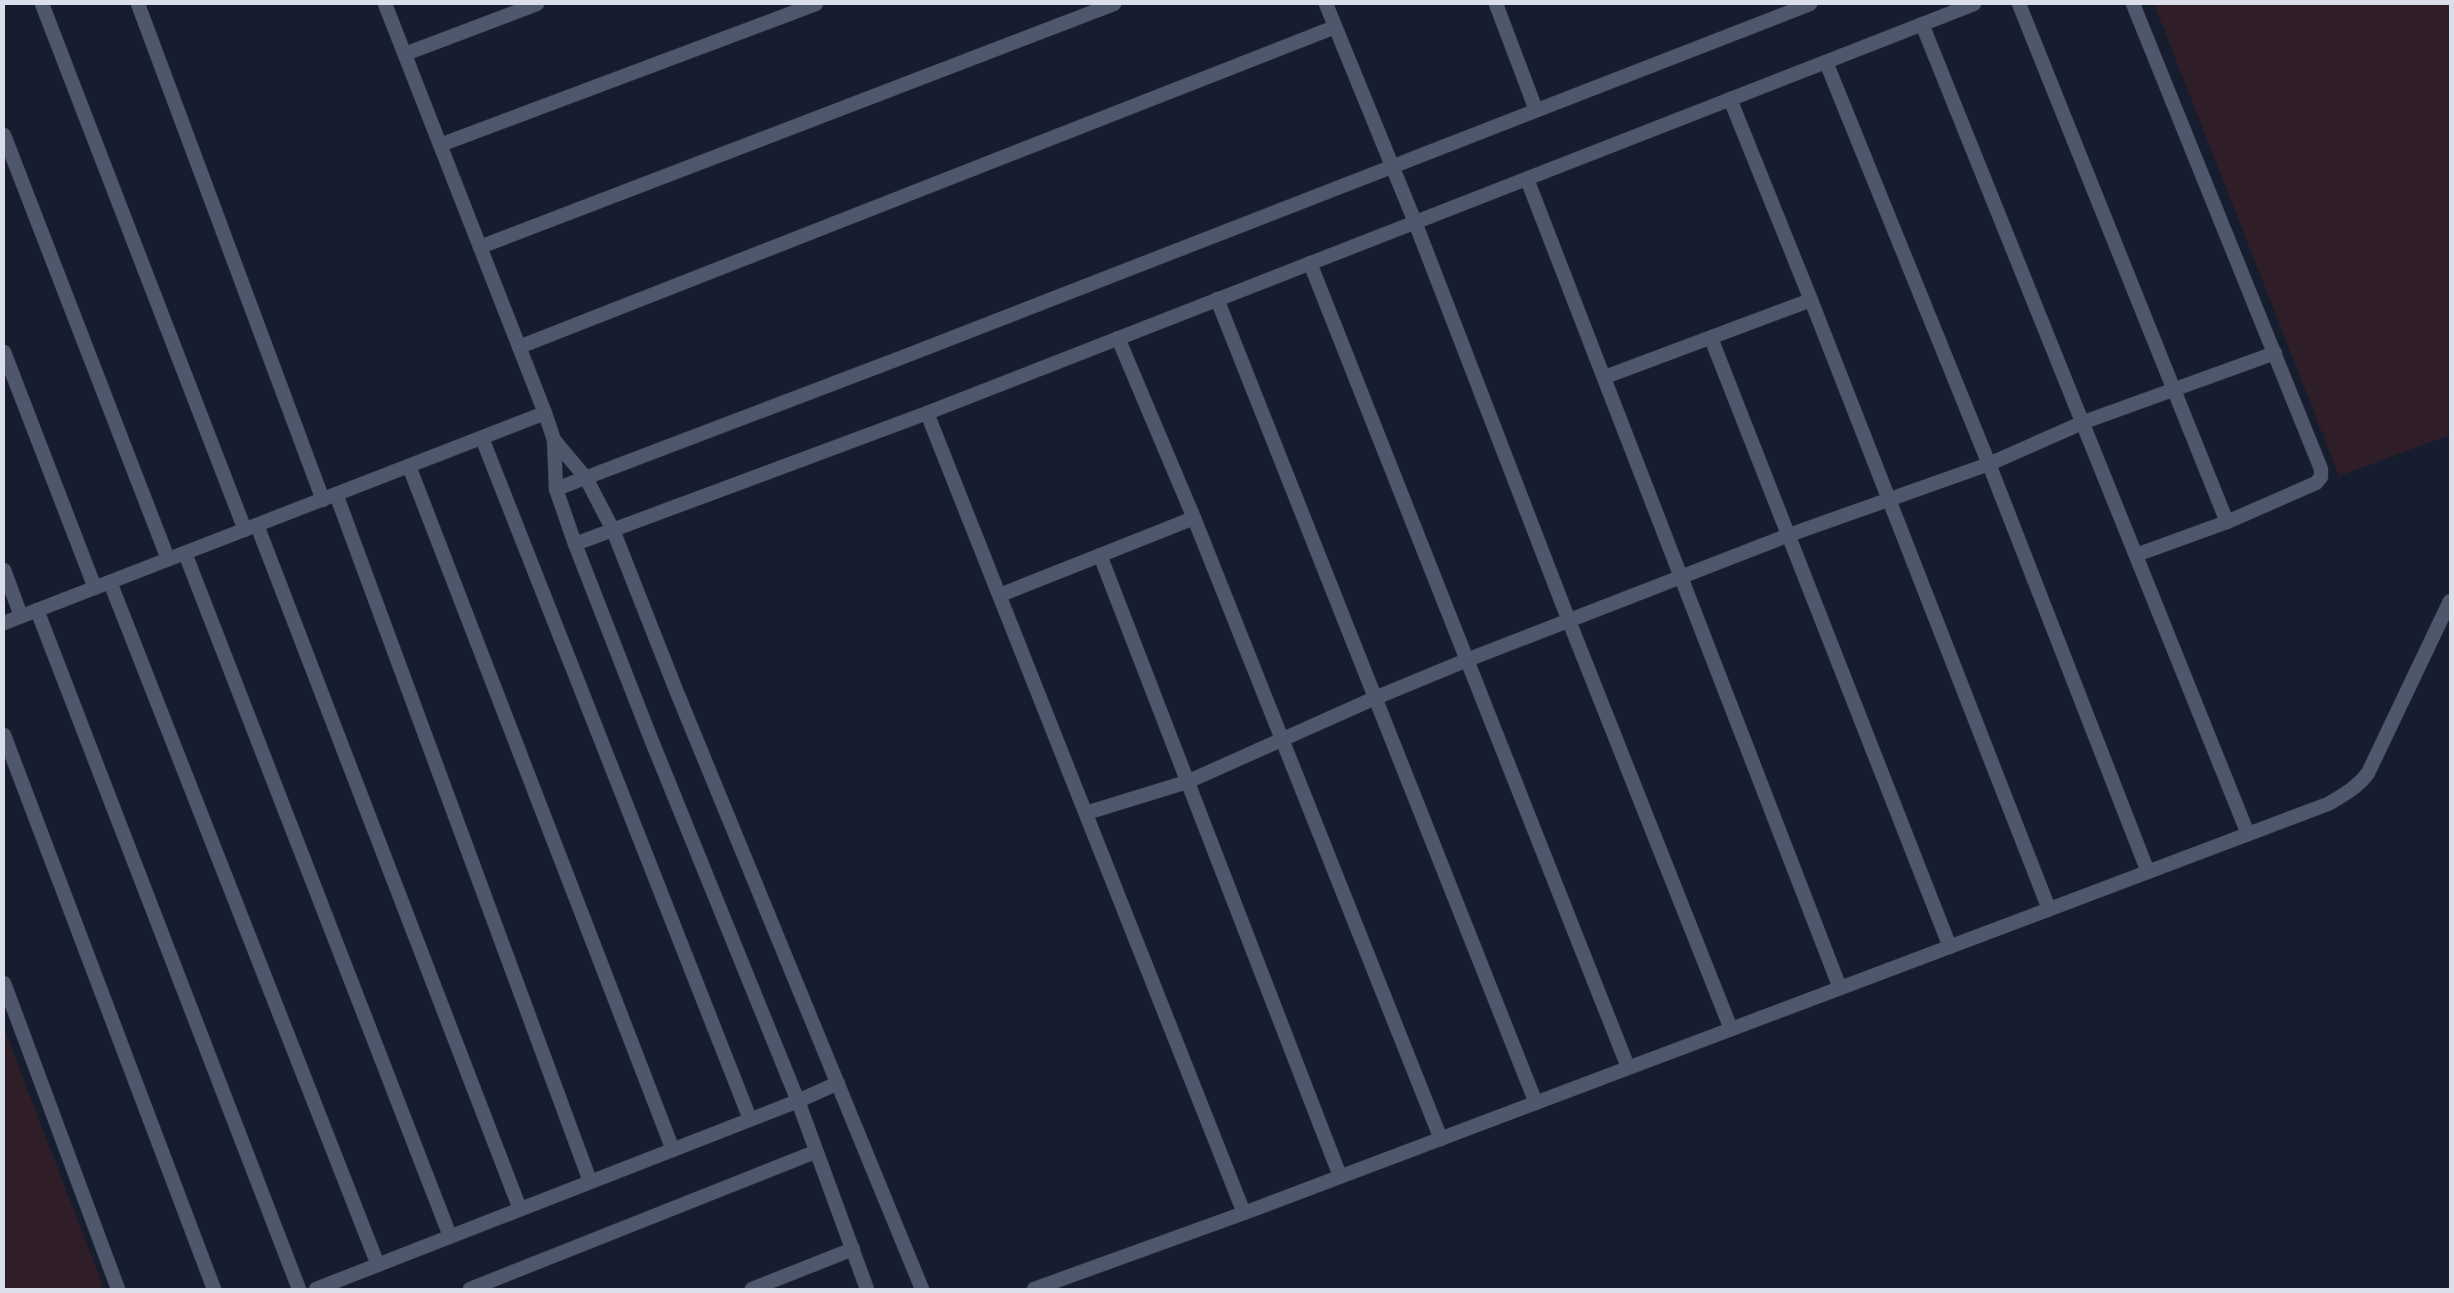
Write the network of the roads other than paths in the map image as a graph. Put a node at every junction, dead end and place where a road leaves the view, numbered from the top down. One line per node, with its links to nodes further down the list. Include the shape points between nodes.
1 (42, 4): 48 (street)
2 (138, 4): 44 (street)
3 (385, 4): 15 (street)
4 (538, 4): 15 (street)
5 (816, 4): 20 (street)
6 (1114, 4): 24 (street)
7 (1326, 4): 14 (street)
8 (1496, 4): 18 (street)
9 (1810, 4): 18 (street)
10 (1974, 4): 13 (street)
11 (2019, 4): 34 (street)
12 (2133, 4): 32 (street)
13 (1922, 24): 16 (street); 37 (street)
14 (1335, 27): 21 (street); 30 (street)
15 (405, 54): 20 (street)
16 (1826, 62): 17 (street); 40 (street)
17 (1730, 99): 22 (street); 27 (street)
18 (1536, 110): 21 (street)
19 (4, 136): 55 (street)
20 (440, 144): 24 (street)
21 (1392, 166): 23 (street); 42 (street)
22 (1527, 179): 23 (street); 33 (street)
23 (1415, 222): 25 (street); 64 (street)
24 (480, 247): 30 (street)
25 (1310, 263): 26 (street); 66 (street)
26 (1217, 299): 28 (street); 67 (street)
27 (1811, 300): 29 (street); 45 (street)
28 (1118, 338): 35 (street); 46 (street)
29 (1711, 338): 33 (street); 50 (street)
30 (519, 347): 36 (street)
31 (4, 352): 59 (street)
32 (2274, 353): 34 (street); 47 (street, via 2321,469 2321,477 2316,483)
33 (1605, 377): 57 (street)
34 (2174, 390): 37 (street); 47 (street)
35 (927, 412): 49 (street); 60 (street)
36 (545, 413): 38 (street); 39 (street)
37 (2084, 422): 40 (street); 54 (street)
38 (482, 438): 41 (street); 83 (street)
39 (554, 440): 42 (street); 43 (street)
40 (1988, 464): 45 (street); 73 (street)
41 (409, 466): 44 (street); 85 (street)
42 (586, 478): 43 (street); 49 (street)
43 (556, 489): 51 (street)
44 (330, 497): 48 (street); 88 (street)
45 (1888, 498): 50 (street); 74 (street)
46 (1194, 518): 53 (street); 69 (street)
47 (2227, 522): 54 (street)
48 (251, 527): 52 (street); 89 (street)
49 (614, 530): 51 (street); 80 (street, via 691,727)
50 (1789, 535): 57 (street); 75 (street)
51 (575, 544): 81 (street, via 652,744)
52 (185, 553): 55 (street); 91 (street)
53 (1100, 555): 60 (street); 70 (street)
54 (2136, 555): 72 (street)
55 (168, 559): 58 (street)
56 (4, 570): 63 (street)
57 (1682, 577): 64 (street); 77 (street)
58 (110, 582): 59 (street); 93 (street)
59 (95, 588): 62 (street)
60 (1000, 595): 71 (street)
61 (2450, 601): 72 (street, via 2368,773 2360,783 2328,804)
62 (37, 610): 63 (street); 96 (street)
63 (21, 616): 65 (street)
64 (1569, 621): 66 (street); 78 (street)
65 (4, 623)
66 (1467, 660): 67 (street); 79 (street)
67 (1375, 698): 69 (street); 82 (street)
68 (4, 735): 95 (street)
69 (1280, 740): 70 (street); 84 (street)
70 (1187, 782): 71 (street); 87 (street)
71 (1086, 813): 90 (street)
72 (2248, 834): 73 (street)
73 (2148, 872): 74 (street)
74 (2049, 909): 75 (street)
75 (1950, 947): 77 (street)
76 (4, 983): 94 (street)
77 (1840, 988): 78 (street)
78 (1731, 1029): 79 (street)
79 (1628, 1067): 82 (street)
80 (838, 1083): 81 (street); 101 (street)
81 (798, 1101): 83 (street); 86 (street)
82 (1536, 1103): 84 (street)
83 (750, 1119): 85 (street)
84 (1441, 1138): 87 (street)
85 (673, 1150): 88 (street)
86 (815, 1152): 92 (street); 98 (street)
87 (1340, 1176): 90 (street)
88 (590, 1181): 89 (street)
89 (520, 1209): 91 (street)
90 (1244, 1213): 102 (street)
91 (450, 1236): 93 (street)
92 (852, 1249): 99 (street); 100 (street)
93 (378, 1265): 97 (street)
94 (118, 1289)
95 (214, 1289)
96 (299, 1289)
97 (316, 1289)
98 (470, 1289)
99 (752, 1289)
100 (867, 1289)
101 (922, 1289)
102 (1034, 1289)

